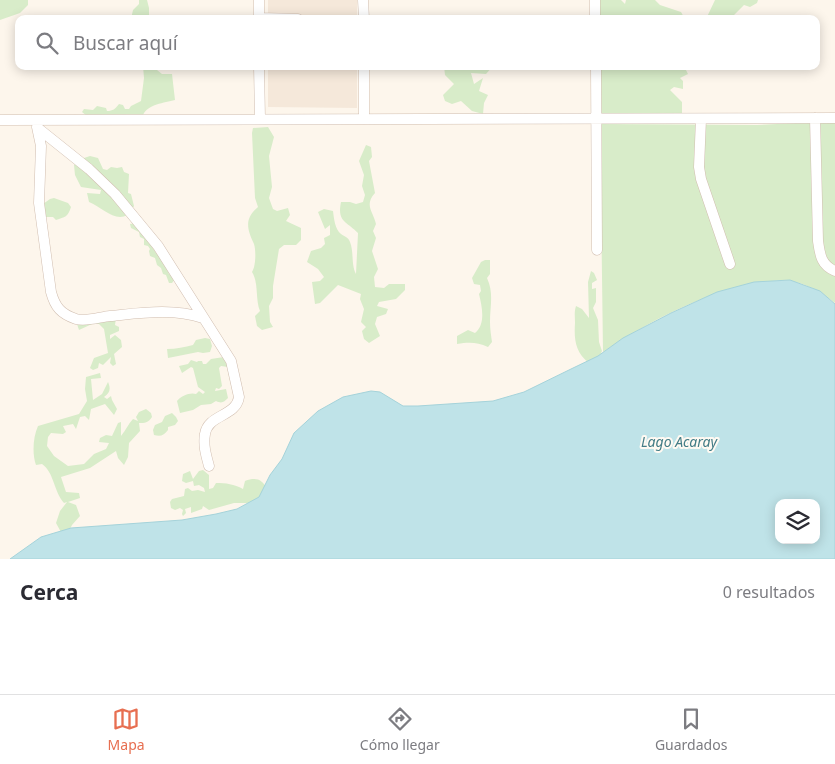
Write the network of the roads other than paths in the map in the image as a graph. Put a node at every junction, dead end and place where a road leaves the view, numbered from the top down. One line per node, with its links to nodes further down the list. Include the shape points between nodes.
1 (259, 0): 4 (street)
2 (364, 0): 5 (street)
3 (595, 0): 6 (street)
4 (259, 15)
5 (364, 15)
6 (595, 15)
7 (259, 70): 13 (street)
8 (364, 70): 14 (street)
9 (596, 70): 10 (street)
10 (596, 118): 14 (street); 15 (street); 18 (street)
11 (815, 118): 12 (street); 15 (street); 20 (street, via 818,241 821,260)
12 (835, 118)
13 (260, 119): 14 (street); 17 (street)
14 (364, 119)
15 (701, 119): 19 (street, via 701,179)
16 (0, 120): 17 (street)
17 (36, 125): 21 (street, via 115,194 158,246); 21 (street, via 42,146 39,203 51,292 59,310 78,320 169,311)
18 (596, 250)
19 (730, 264)
20 (835, 271)
21 (203, 318): 22 (street, via 231,361 239,397 236,406 207,427 205,448)
22 (209, 466)

